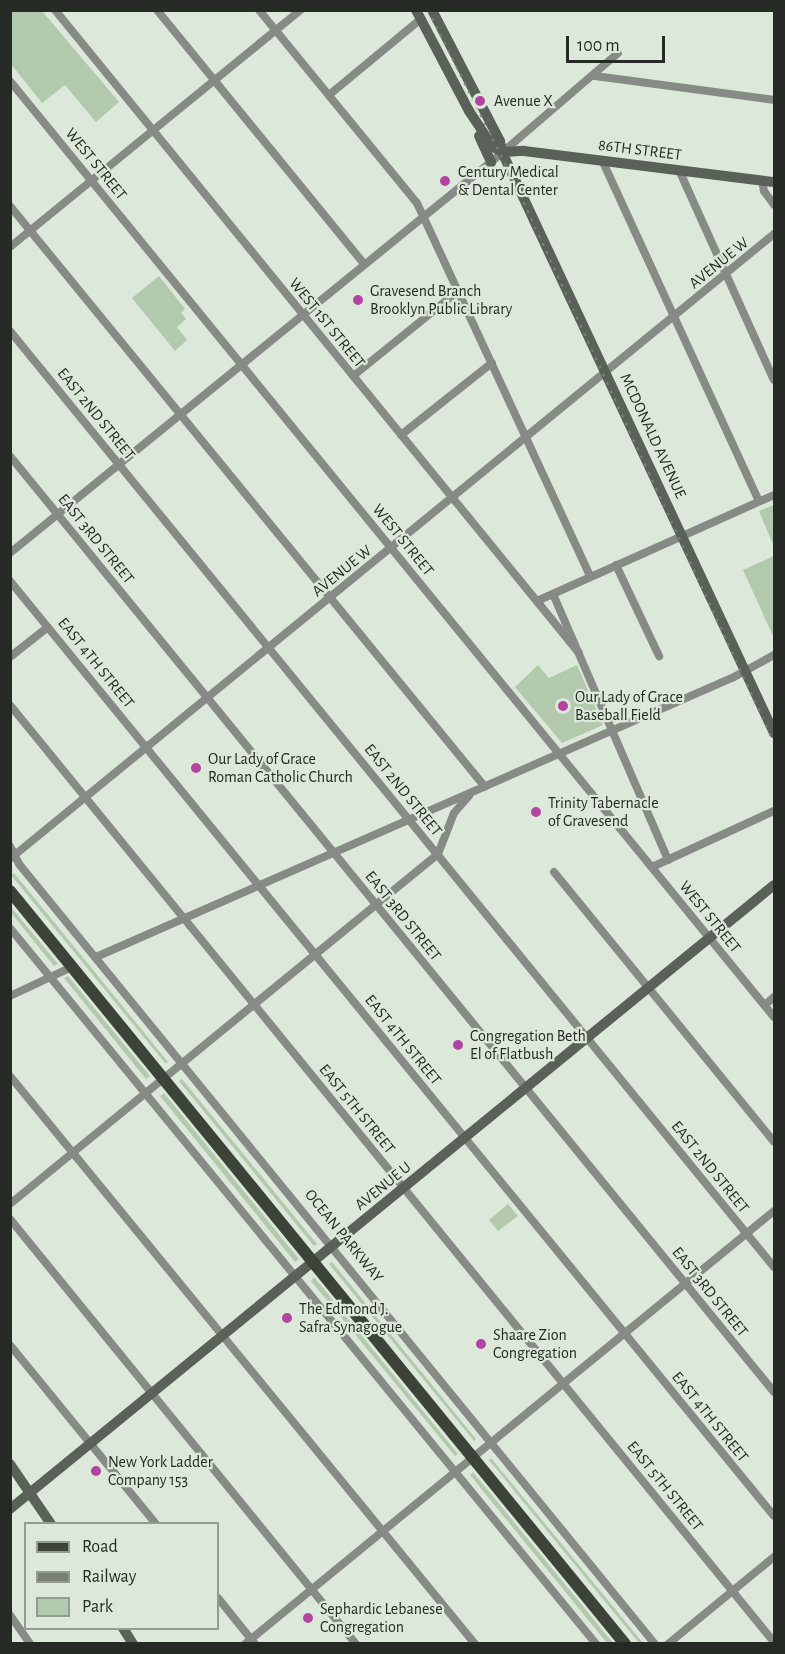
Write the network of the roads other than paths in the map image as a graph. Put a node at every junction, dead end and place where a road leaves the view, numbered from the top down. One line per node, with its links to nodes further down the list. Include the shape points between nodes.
1 (55, 10): 15 (street, WEST 1ST STREET)
2 (157, 10): 11 (street)
3 (260, 10): 7 (street)
4 (301, 10): 7 (street)
5 (432, 10): 16 (main road, via 500,141)
6 (419, 15): 12 (street); 14 (main road)
7 (276, 31): 11 (street); 12 (street)
8 (618, 53): 9 (street)
9 (595, 76): 13 (street); 16 (street)
10 (10, 81): 21 (street, WEST STREET)
11 (214, 81): 15 (street); 29 (street)
12 (329, 95): 25 (street)
13 (774, 100)
14 (469, 111): 16 (main road, via 493,147); 18 (main road)
15 (153, 131): 21 (street); 32 (street, WEST 1ST STREET)
16 (502, 152): 17 (main road, 86TH STREET); 18 (street); 37 (main road, MCDONALD AVENUE)
17 (602, 160): 19 (main road, 86TH STREET); 33 (street)
18 (491, 162): 25 (street)
19 (679, 170): 20 (main road, 86TH STREET); 30 (street)
20 (762, 180): 22 (main road, 86TH STREET); 23 (street)
21 (92, 181): 26 (street); 36 (street, WEST STREET)
22 (774, 182)
23 (774, 205)
24 (10, 206): 26 (street)
25 (424, 216): 29 (street); 31 (street)
26 (31, 231): 28 (street); 40 (street)
27 (774, 234): 30 (street, AVENUE W)
28 (10, 247)
29 (364, 264): 32 (street)
30 (726, 274): 33 (street, AVENUE W); 39 (street)
31 (458, 291): 35 (street); 38 (street)
32 (303, 314): 36 (street); 38 (street, WEST 1ST STREET)
33 (674, 317): 37 (street, AVENUE W); 47 (street)
34 (10, 331): 44 (street, EAST 2ND STREET)
35 (492, 363): 41 (street); 42 (street)
36 (242, 364): 40 (street); 50 (street, WEST STREET)
37 (607, 372): 42 (street, AVENUE W); 49 (main road, MCDONALD AVENUE)
38 (353, 376): 41 (street, WEST 1ST STREET)
39 (774, 380)
40 (181, 414): 44 (street); 56 (street)
41 (402, 435): 46 (street, WEST 1ST STREET)
42 (527, 438): 46 (street, AVENUE W); 53 (street)
43 (10, 456): 48 (street, EAST 3RD STREET)
44 (120, 464): 48 (street); 59 (street, EAST 2ND STREET)
45 (774, 495): 47 (street)
46 (453, 498): 50 (street, AVENUE W); 57 (street, WEST 1ST STREET)
47 (759, 501): 49 (street)
48 (58, 514): 51 (street); 65 (street, EAST 3RD STREET)
49 (682, 535): 52 (street); 64 (main road, MCDONALD AVENUE)
50 (392, 548): 56 (street, AVENUE W); 70 (street, WEST STREET)
51 (10, 553)
52 (616, 565): 53 (street); 62 (street)
53 (591, 577): 55 (street)
54 (10, 581): 58 (street, EAST 4TH STREET)
55 (553, 594): 57 (street); 60 (street)
56 (331, 598): 59 (street, AVENUE W); 71 (street)
57 (537, 601): 60 (street, WEST 1ST STREET)
58 (48, 627): 63 (street); 69 (street, EAST 4TH STREET)
59 (270, 648): 65 (street, AVENUE W); 74 (street, EAST 2ND STREET)
60 (579, 652): 67 (street)
61 (774, 655): 64 (street)
62 (659, 656)
63 (10, 657)
64 (745, 670): 67 (street); 68 (main road, MCDONALD AVENUE)
65 (208, 698): 69 (street, AVENUE W); 76 (street, EAST 3RD STREET)
66 (10, 705): 72 (street, EAST 5TH STREET)
67 (613, 730): 70 (street); 79 (street)
68 (774, 733)
69 (147, 748): 72 (street, AVENUE W); 82 (street, EAST 4TH STREET)
70 (560, 754): 71 (street); 80 (street, WEST STREET)
71 (481, 789): 74 (street); 77 (street, via 458,806)
72 (86, 798): 78 (street, AVENUE W); 86 (street, EAST 5TH STREET)
73 (774, 811): 79 (street)
74 (409, 819): 76 (street); 77 (street, EAST 2ND STREET)
75 (10, 846): 78 (street, OCEAN PARKWAY)
76 (333, 851): 82 (street); 85 (street, EAST 3RD STREET)
77 (438, 854): 85 (street); 99 (street, EAST 2ND STREET)
78 (13, 857): 90 (street, OCEAN PARKWAY)
79 (668, 860): 80 (street)
80 (652, 867): 88 (street, WEST STREET)
81 (554, 872): 93 (street)
82 (259, 885): 86 (street); 89 (street, EAST 4TH STREET)
83 (774, 885): 88 (main road, AVENUE U)
84 (10, 891): 91 (main road)
85 (376, 904): 89 (street); 103 (street, EAST 3RD STREET)
86 (184, 918): 90 (street); 96 (street, EAST 5TH STREET)
87 (10, 928): 92 (street)
88 (710, 938): 93 (main road, AVENUE U); 97 (street, WEST STREET)
89 (316, 954): 96 (street); 105 (street, EAST 4TH STREET)
90 (96, 957): 100 (street, OCEAN PARKWAY)
91 (72, 967): 92 (street); 102 (main road)
92 (51, 977): 94 (street); 104 (street)
93 (649, 988): 99 (main road, AVENUE U); 106 (street)
94 (10, 996)
95 (774, 997): 97 (street)
96 (255, 1004): 100 (street); 108 (street, EAST 5TH STREET)
97 (765, 1005): 98 (street, WEST STREET)
98 (774, 1017)
99 (588, 1038): 103 (main road, AVENUE U); 112 (street, EAST 2ND STREET)
100 (182, 1063): 102 (street); 113 (street, OCEAN PARKWAY)
101 (10, 1076): 107 (street)
102 (164, 1078): 104 (street); 114 (main road)
103 (527, 1088): 105 (main road, AVENUE U); 117 (street, EAST 3RD STREET)
104 (146, 1093): 107 (street); 116 (street)
105 (465, 1138): 108 (main road, AVENUE U); 118 (street, EAST 4TH STREET)
106 (774, 1142)
107 (73, 1153): 109 (street); 119 (street)
108 (404, 1188): 113 (main road, AVENUE U); 121 (street, EAST 5TH STREET)
109 (10, 1204)
110 (774, 1211): 112 (street)
111 (10, 1220): 123 (street)
112 (747, 1233): 115 (street, EAST 2ND STREET); 117 (street)
113 (332, 1247): 114 (main road, AVENUE U); 124 (street, OCEAN PARKWAY)
114 (314, 1262): 116 (main road, AVENUE U); 126 (main road)
115 (774, 1267)
116 (296, 1276): 119 (main road, AVENUE U); 128 (street)
117 (686, 1283): 118 (street); 122 (street, EAST 3RD STREET)
118 (624, 1333): 121 (street); 131 (street, EAST 4TH STREET)
119 (224, 1335): 123 (main road, AVENUE U); 134 (street)
120 (10, 1345): 125 (street)
121 (563, 1383): 124 (street); 137 (street, EAST 5TH STREET)
122 (774, 1392)
123 (152, 1394): 125 (main road, AVENUE U); 136 (street)
124 (490, 1442): 126 (street); 149 (street, OCEAN PARKWAY)
125 (91, 1444): 129 (main road, AVENUE U); 133 (street)
126 (473, 1457): 128 (street); 148 (main road)
127 (10, 1464): 129 (main road)
128 (455, 1472): 134 (street); 147 (street)
129 (30, 1493): 130 (main road, AVENUE U); 132 (main road)
130 (10, 1509)
131 (774, 1516)
132 (50, 1522)
133 (154, 1522)
134 (383, 1531): 136 (street); 146 (street)
135 (774, 1557): 137 (street)
136 (311, 1589): 141 (street); 145 (street)
137 (733, 1591): 142 (street, EAST 5TH STREET); 150 (street)
138 (219, 1599): 141 (street)
139 (10, 1615): 143 (street)
140 (124, 1630): 144 (main road)
141 (250, 1642)
142 (774, 1642)
143 (30, 1644)
144 (133, 1644)
145 (356, 1644)
146 (475, 1644)
147 (596, 1644)
148 (625, 1644)
149 (655, 1644)
150 (668, 1644)

